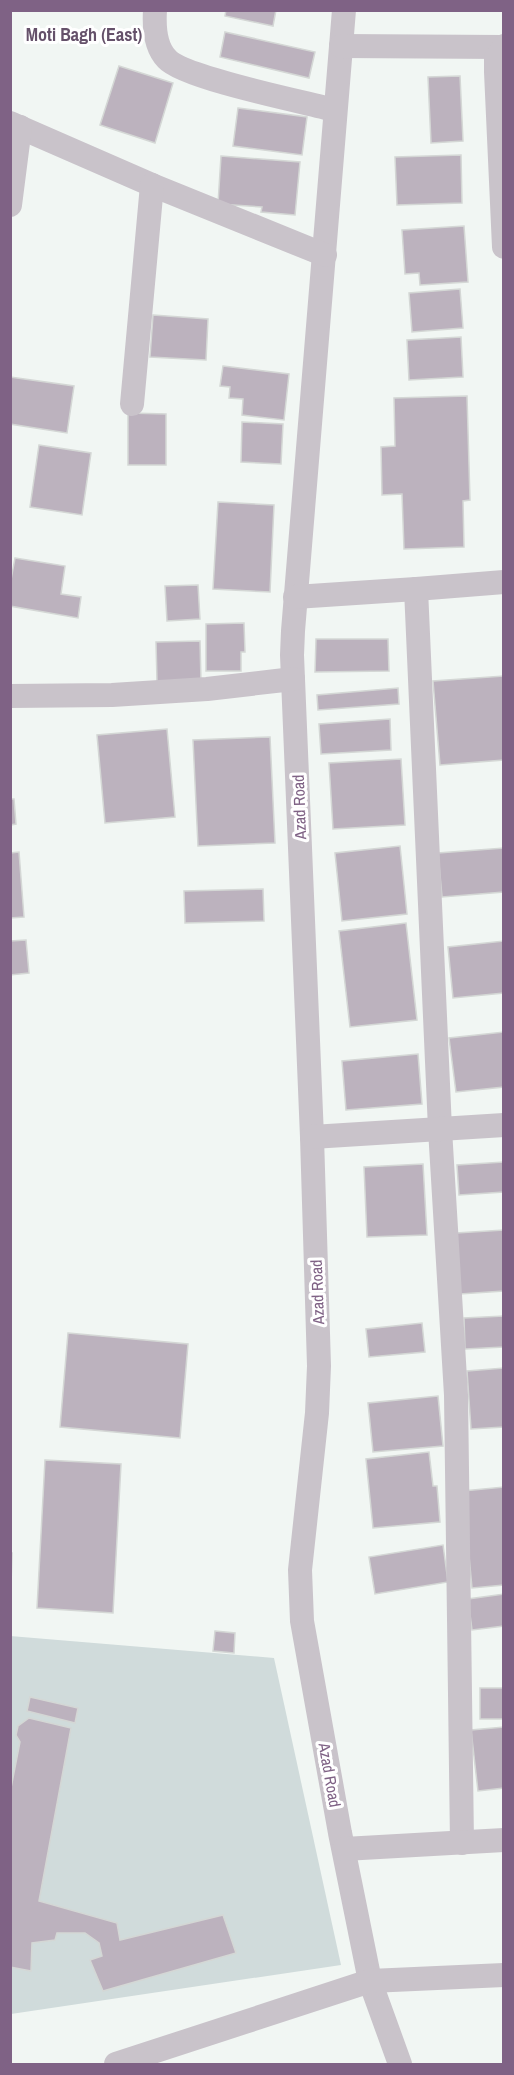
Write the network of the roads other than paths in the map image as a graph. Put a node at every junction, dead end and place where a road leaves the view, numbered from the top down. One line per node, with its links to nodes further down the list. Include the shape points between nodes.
1 (155, 10): 5 (street, via 156,40 167,60 194,73)
2 (344, 10): 3 (street, Azad Road)
3 (340, 46): 4 (street); 5 (street, Azad Road)
4 (503, 46): 9 (street, via 496,58 496,72)
5 (335, 110): 10 (street, Azad Road)
6 (15, 125): 7 (street); 8 (street)
7 (152, 184): 10 (street); 11 (street)
8 (10, 205)
9 (504, 248)
10 (325, 255): 14 (street, Azad Road)
11 (132, 404)
12 (504, 582): 13 (street)
13 (416, 590): 14 (street); 18 (street)
14 (295, 597): 15 (street, Azad Road)
15 (293, 679): 16 (street, via 112,695); 19 (street, Azad Road)
16 (10, 696)
17 (504, 1125): 18 (street)
18 (440, 1130): 19 (street); 21 (street, via 456,1395)
19 (312, 1137): 22 (street, Azad Road, via 319,1366 300,1594)
20 (504, 1840): 21 (street)
21 (462, 1843): 22 (street)
22 (344, 1849): 24 (street, Azad Road)
23 (504, 1975): 24 (street)
24 (370, 1981): 25 (street); 26 (street, Azad Road)
25 (116, 2064)
26 (400, 2064)

